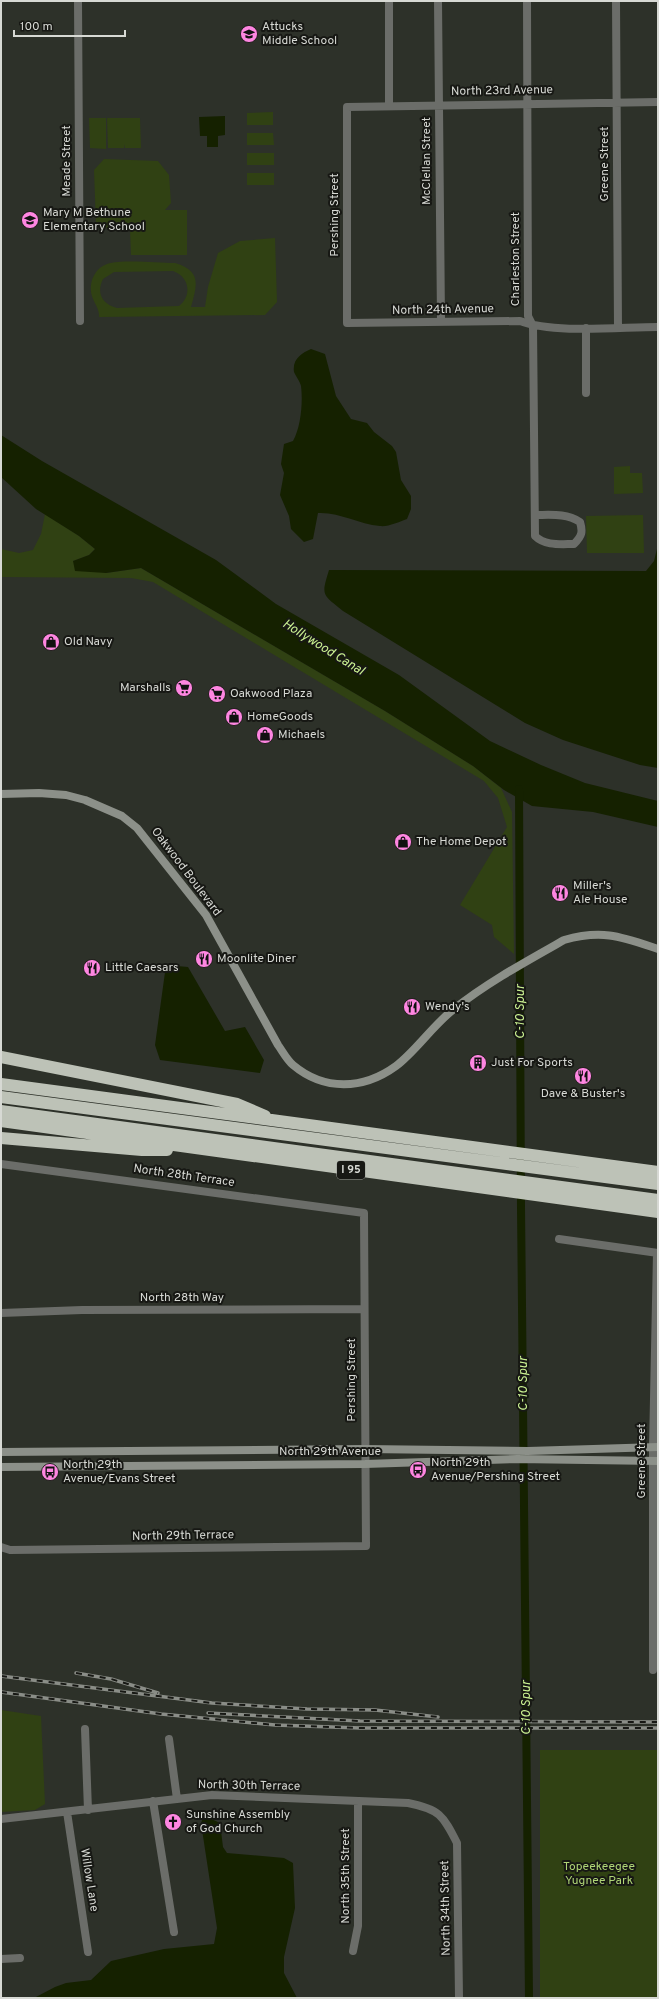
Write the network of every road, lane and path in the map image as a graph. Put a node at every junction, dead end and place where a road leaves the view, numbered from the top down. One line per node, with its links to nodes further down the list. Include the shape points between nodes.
1 (78, 1): 12 (street, Meade Street)
2 (389, 1): 10 (street)
3 (438, 1): 9 (street, McClellan Street)
4 (527, 1): 8 (street, Charleston Street)
5 (616, 1): 6 (street, Greene Street)
6 (616, 101): 7 (street, North 23rd Avenue); 8 (street, North 23rd Avenue); 16 (street, Greene Street)
7 (658, 102)
8 (528, 103): 9 (street, North 23rd Avenue); 15 (street, Charleston Street, via 528,316)
9 (439, 105): 10 (street, North 23rd Avenue); 13 (street, McClellan Street)
10 (389, 106): 11 (street, North 23rd Avenue)
11 (347, 107): 14 (street, Pershing Street)
12 (80, 320)
13 (440, 321): 14 (street, North 24th Avenue); 15 (street, North 24th Avenue, via 520,321)
14 (347, 323)
15 (533, 326): 18 (street, North 24th Avenue); 20 (street, Charleston Street)
16 (618, 327): 17 (street, North 24th Avenue); 18 (street, North 24th Avenue)
17 (658, 327)
18 (586, 328): 19 (street)
19 (586, 394)
20 (535, 515): 20 (street, Charleston Street, via 573,517 580,522 583,531 574,544 540,541 535,536)
21 (1, 794): 22 (street, Oakwood Boulevard, via 66,795 122,816 137,828 206,915 278,1046 292,1064 312,1079 348,1085 371,1079 396,1066 452,1010 479,990 564,940 589,934 622,937)
22 (658, 950)
23 (1, 1057): 28 (highway, via 237,1104)
24 (1, 1084): 28 (highway)
25 (1, 1097): 33 (highway)
26 (1, 1111): 34 (highway)
27 (1, 1121): 30 (highway, I 95)
28 (280, 1121): 32 (highway)
29 (1, 1138): 30 (highway, via 142,1150)
30 (198, 1149): 34 (highway, I 95)
31 (1, 1164): 36 (street, North 28th Terrace)
32 (658, 1172)
33 (658, 1184)
34 (503, 1185): 35 (highway, I 95, via 540,1197); 35 (highway, via 538,1184)
35 (658, 1209)
36 (364, 1213): 39 (street, Pershing Street)
37 (559, 1239): 38 (street)
38 (658, 1253): 41 (street, Greene Street)
39 (364, 1309): 40 (street, North 28th Way, via 82,1310); 42 (street, Pershing Street)
40 (1, 1313)
41 (656, 1447): 45 (street, North 29th Avenue); 46 (street, Greene Street)
42 (365, 1449): 43 (street, North 29th Avenue); 44 (street, North 29th Avenue); 47 (street, Pershing Street)
43 (1, 1452)
44 (518, 1455): 45 (street, North 29th Avenue); 47 (street, North 29th Avenue)
45 (529, 1455): 46 (street, North 29th Avenue)
46 (656, 1462): 51 (street, Greene Street)
47 (365, 1464): 48 (street, North 29th Avenue); 49 (street, Pershing Street)
48 (1, 1467)
49 (366, 1546): 50 (street, North 29th Terrace, via 17,1550)
50 (1, 1547)
51 (656, 1568): 52 (street, Greene Street)
52 (653, 1670)
53 (85, 1729): 58 (street)
54 (169, 1739): 55 (street)
55 (177, 1799): 56 (street, North 30th Terrace); 57 (street, North 30th Terrace, via 212,1796)
56 (153, 1801): 58 (street, North 30th Terrace); 62 (street)
57 (358, 1801): 61 (street, North 30th Terrace, via 408,1803 428,1807); 63 (street, North 35th Street, via 358,1926)
58 (88, 1810): 59 (street, North 30th Terrace)
59 (67, 1812): 60 (street, North 30th Terrace); 64 (street, Willow Lane)
60 (1, 1819)
61 (445, 1820): 67 (street, North 34th Street, via 457,1843)
62 (174, 1932)
63 (353, 1951)
64 (88, 1952)
65 (20, 1958): 66 (street)
66 (1, 1959)
67 (459, 1998)

